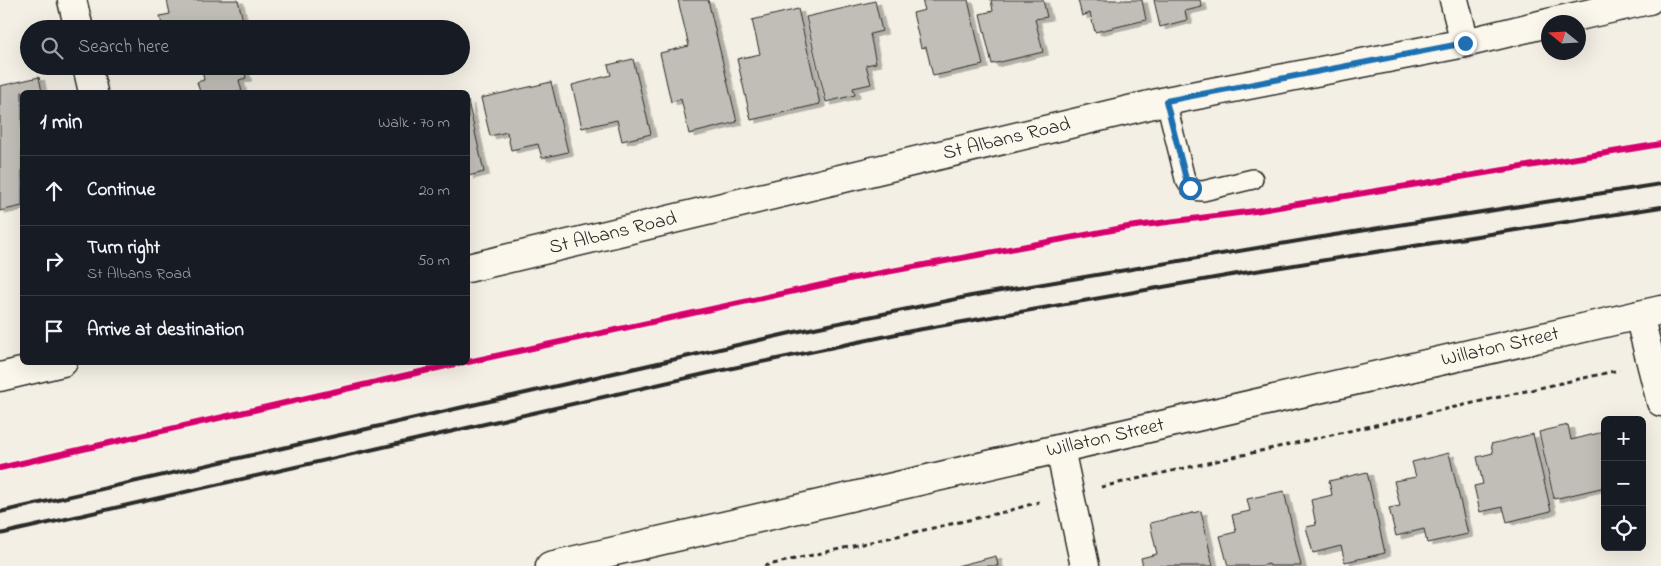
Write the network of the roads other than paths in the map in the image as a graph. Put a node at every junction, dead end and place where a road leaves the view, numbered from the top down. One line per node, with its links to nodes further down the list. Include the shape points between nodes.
1 (72, 0): 5 (street)
2 (1454, 0): 7 (street)
3 (1649, 0): 4 (street, St Albans Road)
4 (1584, 15)
5 (77, 20)
6 (1541, 25): 7 (street, St Albans Road)
7 (1465, 43): 10 (street, St Albans Road)
8 (89, 75): 9 (street)
9 (93, 90)
10 (1166, 101): 11 (lane, via 1190,188 1202,191); 12 (street, St Albans Road)
11 (1253, 179)
12 (470, 268)
13 (1650, 313): 16 (street, via 1652,363); 17 (street, Willaton Street)
14 (50, 365): 15 (street)
15 (0, 376)
16 (1661, 402)
17 (1060, 449): 18 (street, Willaton Street); 19 (street)
18 (550, 566)
19 (1085, 566)

